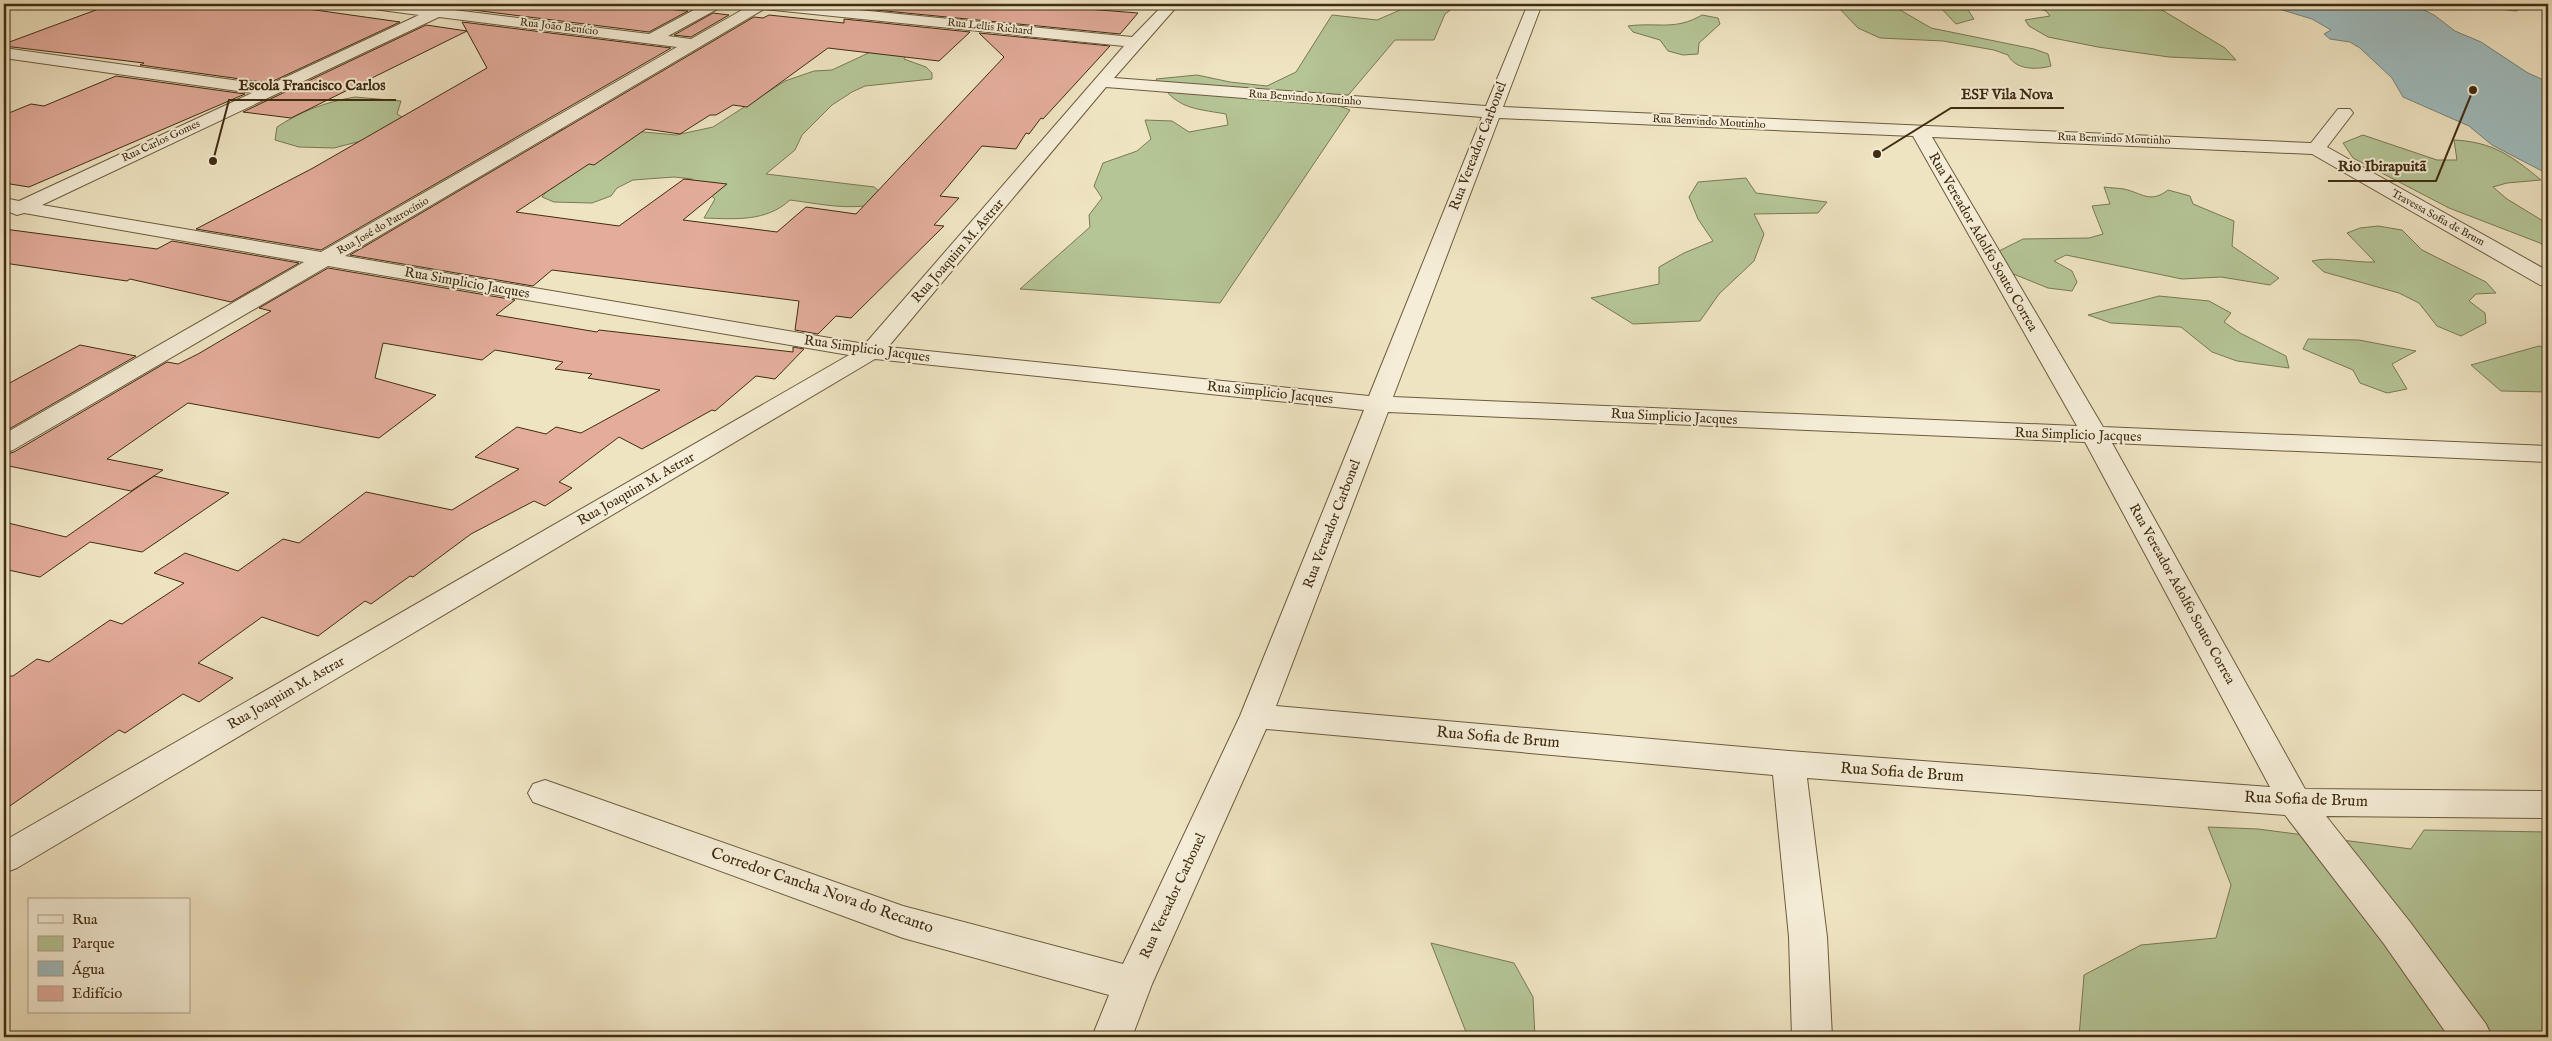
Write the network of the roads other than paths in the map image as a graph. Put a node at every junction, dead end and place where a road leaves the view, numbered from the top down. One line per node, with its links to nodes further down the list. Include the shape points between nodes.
1 (366, 4): 8 (street, Rua João Benício)
2 (455, 4): 8 (street, Rua Carlos Gomes)
3 (716, 4): 10 (street)
4 (758, 4): 9 (street, Rua Lellis Richard); 12 (street, Rua José do Patrocínio)
5 (920, 4): 9 (street)
6 (1172, 4): 11 (street, Rua Joaquim M. Astrar)
7 (1535, 4): 16 (street, Rua Vereador Carbonel)
8 (436, 12): 10 (street, Rua João Benício); 15 (street, Rua Carlos Gomes)
9 (900, 18): 11 (street, Rua Lellis Richard)
10 (653, 38): 12 (street, Rua João Benício)
11 (1136, 42): 14 (street, Rua Joaquim M. Astrar)
12 (692, 44): 21 (street, Rua José do Patrocínio)
13 (4, 52): 15 (street)
14 (1104, 82): 16 (street, Rua Benvindo Moutinho); 23 (street, Rua Joaquim M. Astrar)
15 (270, 90): 20 (street, Rua Carlos Gomes)
16 (1491, 112): 18 (street, Rua Benvindo Moutinho); 24 (street, Rua Vereador Carbonel)
17 (2344, 113): 19 (street)
18 (1920, 132): 19 (street, Rua Benvindo Moutinho); 25 (street, Rua Vereador Adolfo Souto Correa)
19 (2316, 149): 22 (street, Travessa Sofia de Brum)
20 (10, 209): 21 (street, Rua Simplicio Jacques)
21 (327, 259): 23 (street, Rua Simplicio Jacques); 26 (street, Rua José do Patrocínio)
22 (2548, 280)
23 (870, 352): 24 (street, Rua Simplicio Jacques); 33 (street, Rua Joaquim M. Astrar)
24 (1378, 404): 25 (street, Rua Simplicio Jacques); 28 (street, Rua Vereador Carbonel)
25 (2095, 436): 27 (street, Rua Simplicio Jacques); 31 (street, Rua Vereador Adolfo Souto Correa)
26 (4, 445)
27 (2548, 454)
28 (1256, 716): 29 (street, Rua Sofia de Brum); 34 (street, Rua Vereador Carbonel)
29 (1789, 764): 31 (street, Rua Sofia de Brum); 36 (street, via 1808,936)
30 (545, 793): 34 (street, Corredor Cancha Nova do Recanto, via 903,922)
31 (2295, 802): 32 (street, Rua Sofia de Brum); 37 (street, Rua Vereador Adolfo Souto Correa, via 2397,933)
32 (2548, 804)
33 (4, 858)
34 (1133, 984): 35 (street, Rua Vereador Carbonel)
35 (1112, 1037)
36 (1812, 1037)
37 (2472, 1037)

